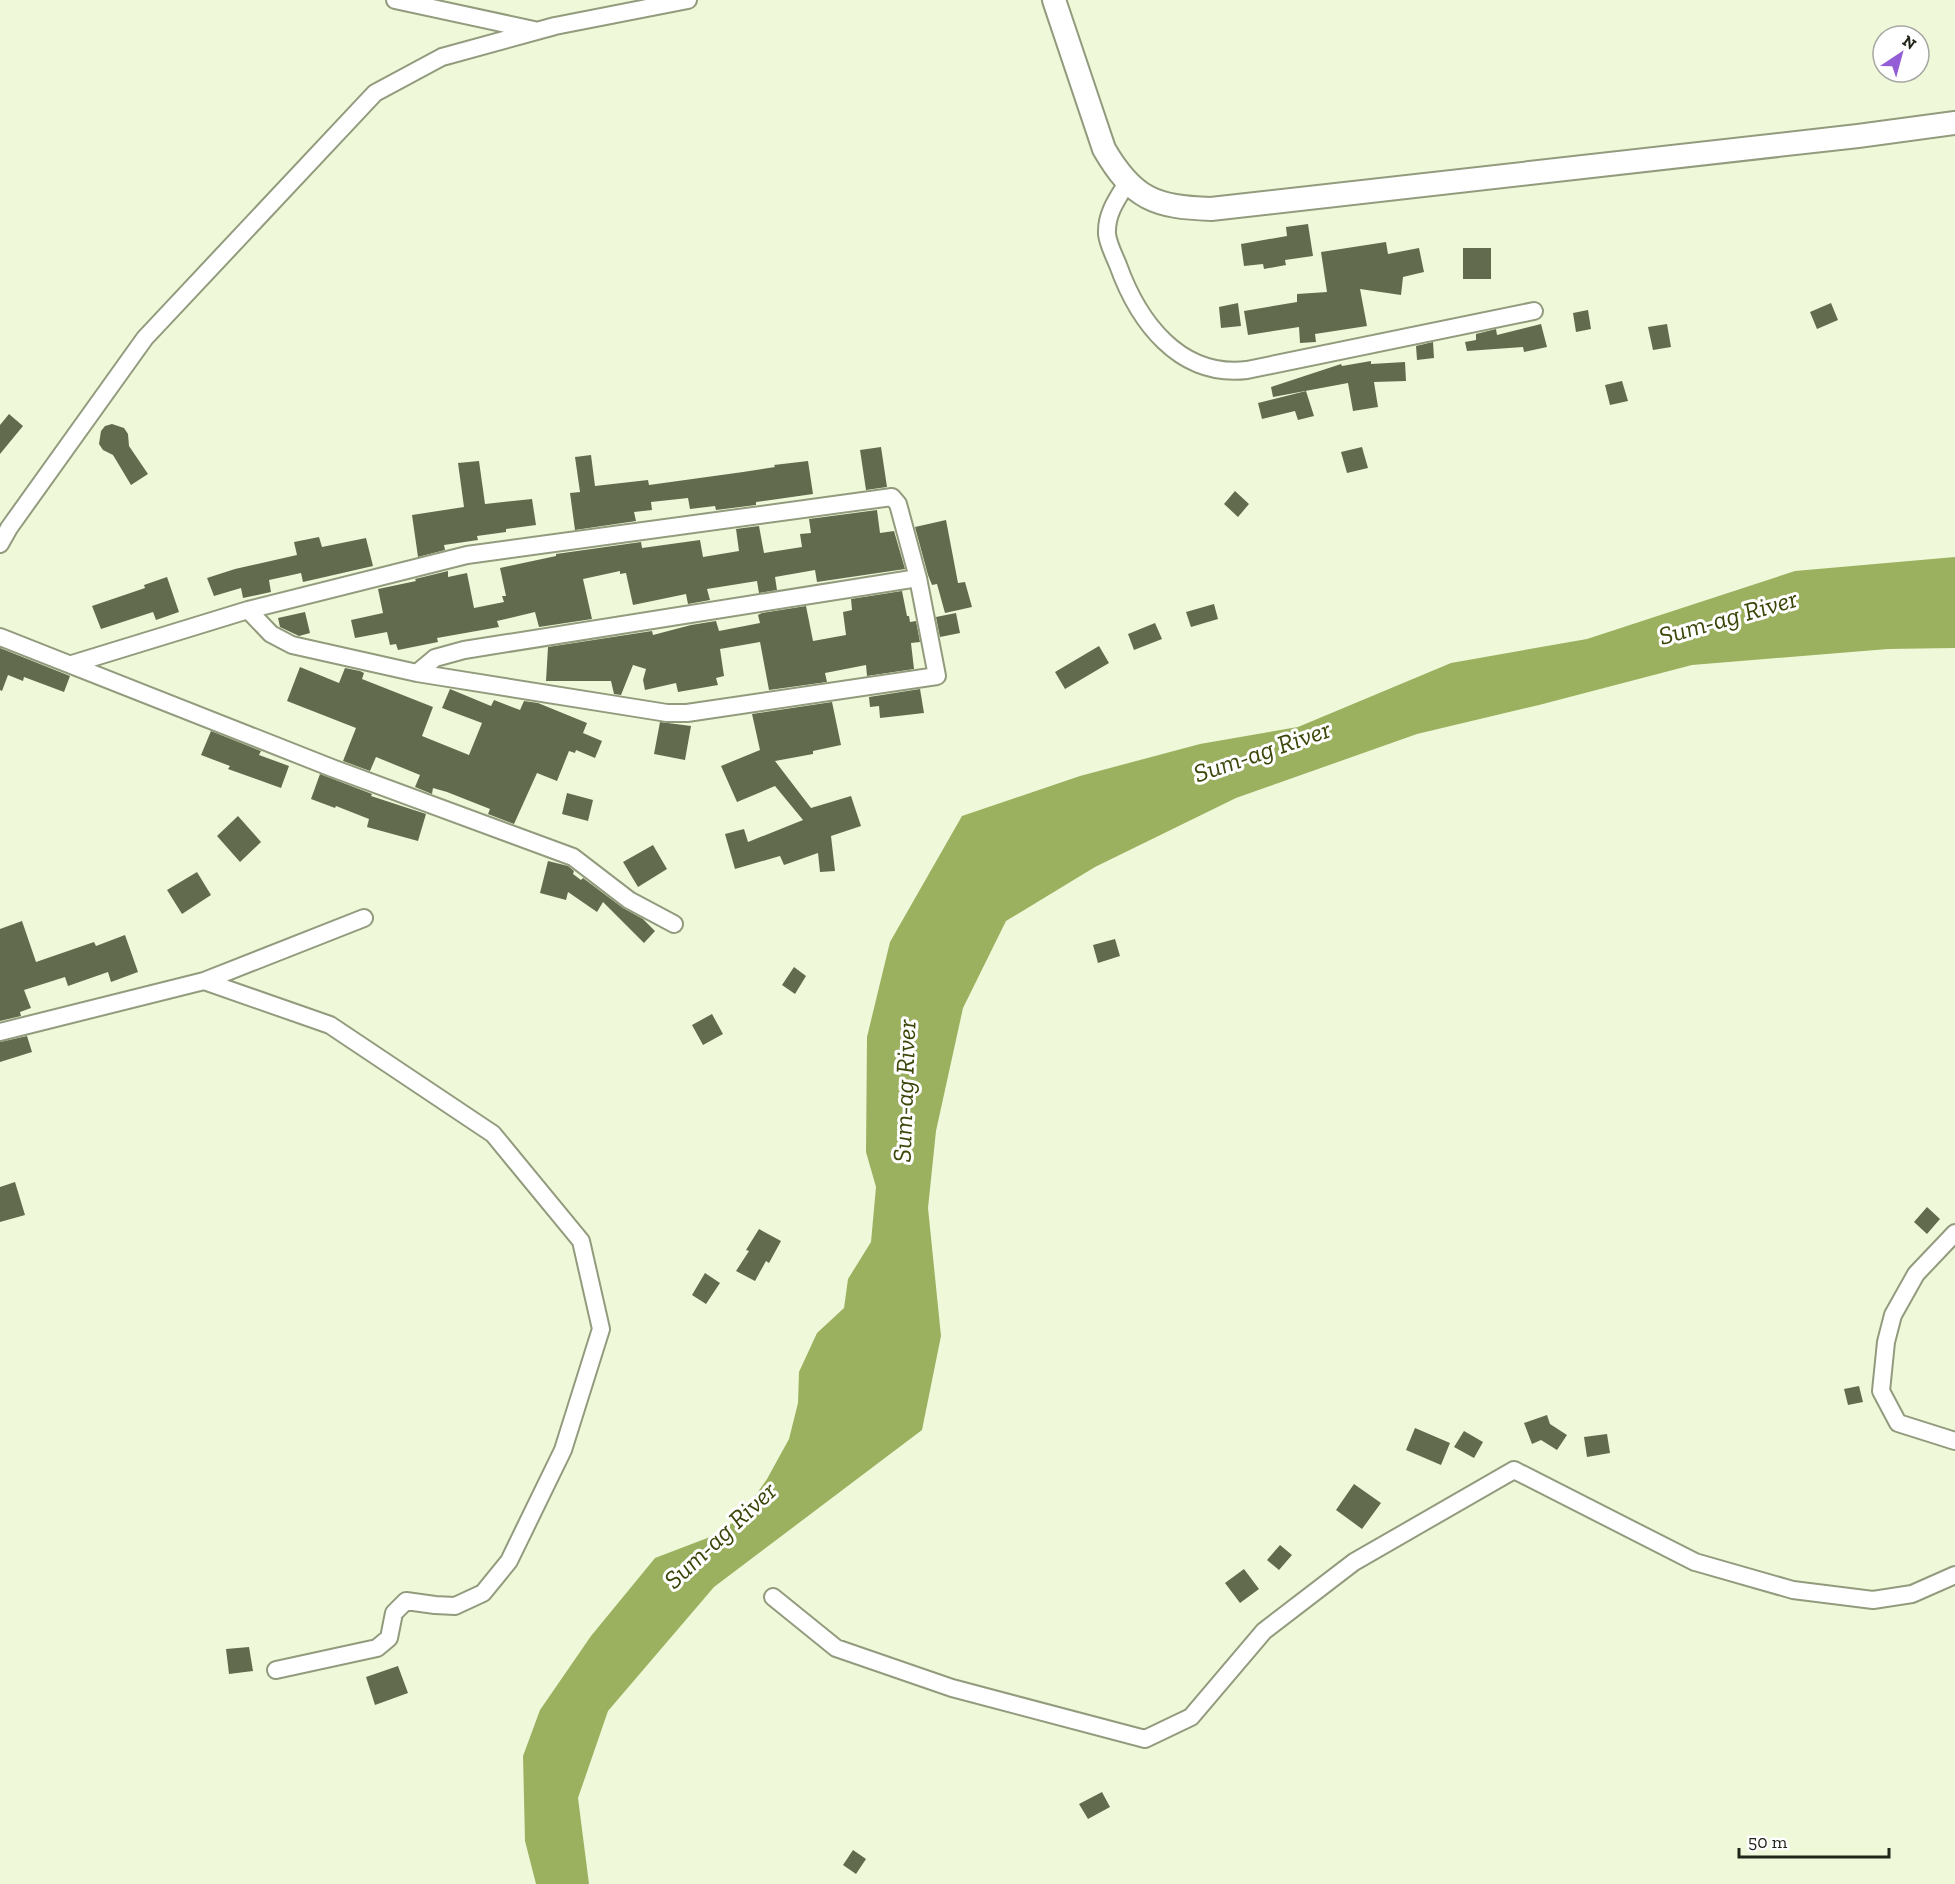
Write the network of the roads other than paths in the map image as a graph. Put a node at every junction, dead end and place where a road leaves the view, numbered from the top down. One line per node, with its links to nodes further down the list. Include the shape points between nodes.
1 (395, 0): 4 (street)
2 (688, 0): 4 (street)
3 (1054, 0): 6 (main road, via 1104,149)
4 (538, 31): 8 (street, via 442,57 375,93 145,338)
5 (1955, 123): 6 (main road, via 1211,208 1160,202)
6 (1127, 183): 7 (street, via 1113,205 1107,235 1124,283 1156,334 1184,356 1217,370 1247,370)
7 (1534, 311)
8 (0, 544)
9 (918, 578): 10 (street, via 898,504 892,497 467,555); 13 (street, via 464,650 435,658); 13 (street, via 937,676 667,713)
10 (248, 610): 12 (street); 13 (street, via 271,634 292,645)
11 (0, 637): 12 (street)
12 (72, 664): 15 (street, via 332,768 573,857 629,900)
13 (417, 673)
14 (364, 918): 16 (street)
15 (674, 924)
16 (204, 981): 17 (street); 22 (street, via 330,1025 493,1134 581,1241 601,1329 563,1450 509,1561 483,1593 455,1606 406,1601 394,1613 389,1638 377,1648)
17 (0, 1032)
18 (1955, 1233): 19 (street, via 1916,1274 1893,1315 1881,1391 1898,1423)
19 (1955, 1442)
20 (1955, 1575): 21 (street, via 1912,1594 1873,1600 1793,1590 1695,1562 1514,1470 1354,1562 1264,1631 1191,1717 1145,1738 952,1688 836,1648)
21 (773, 1597)
22 (276, 1670)

